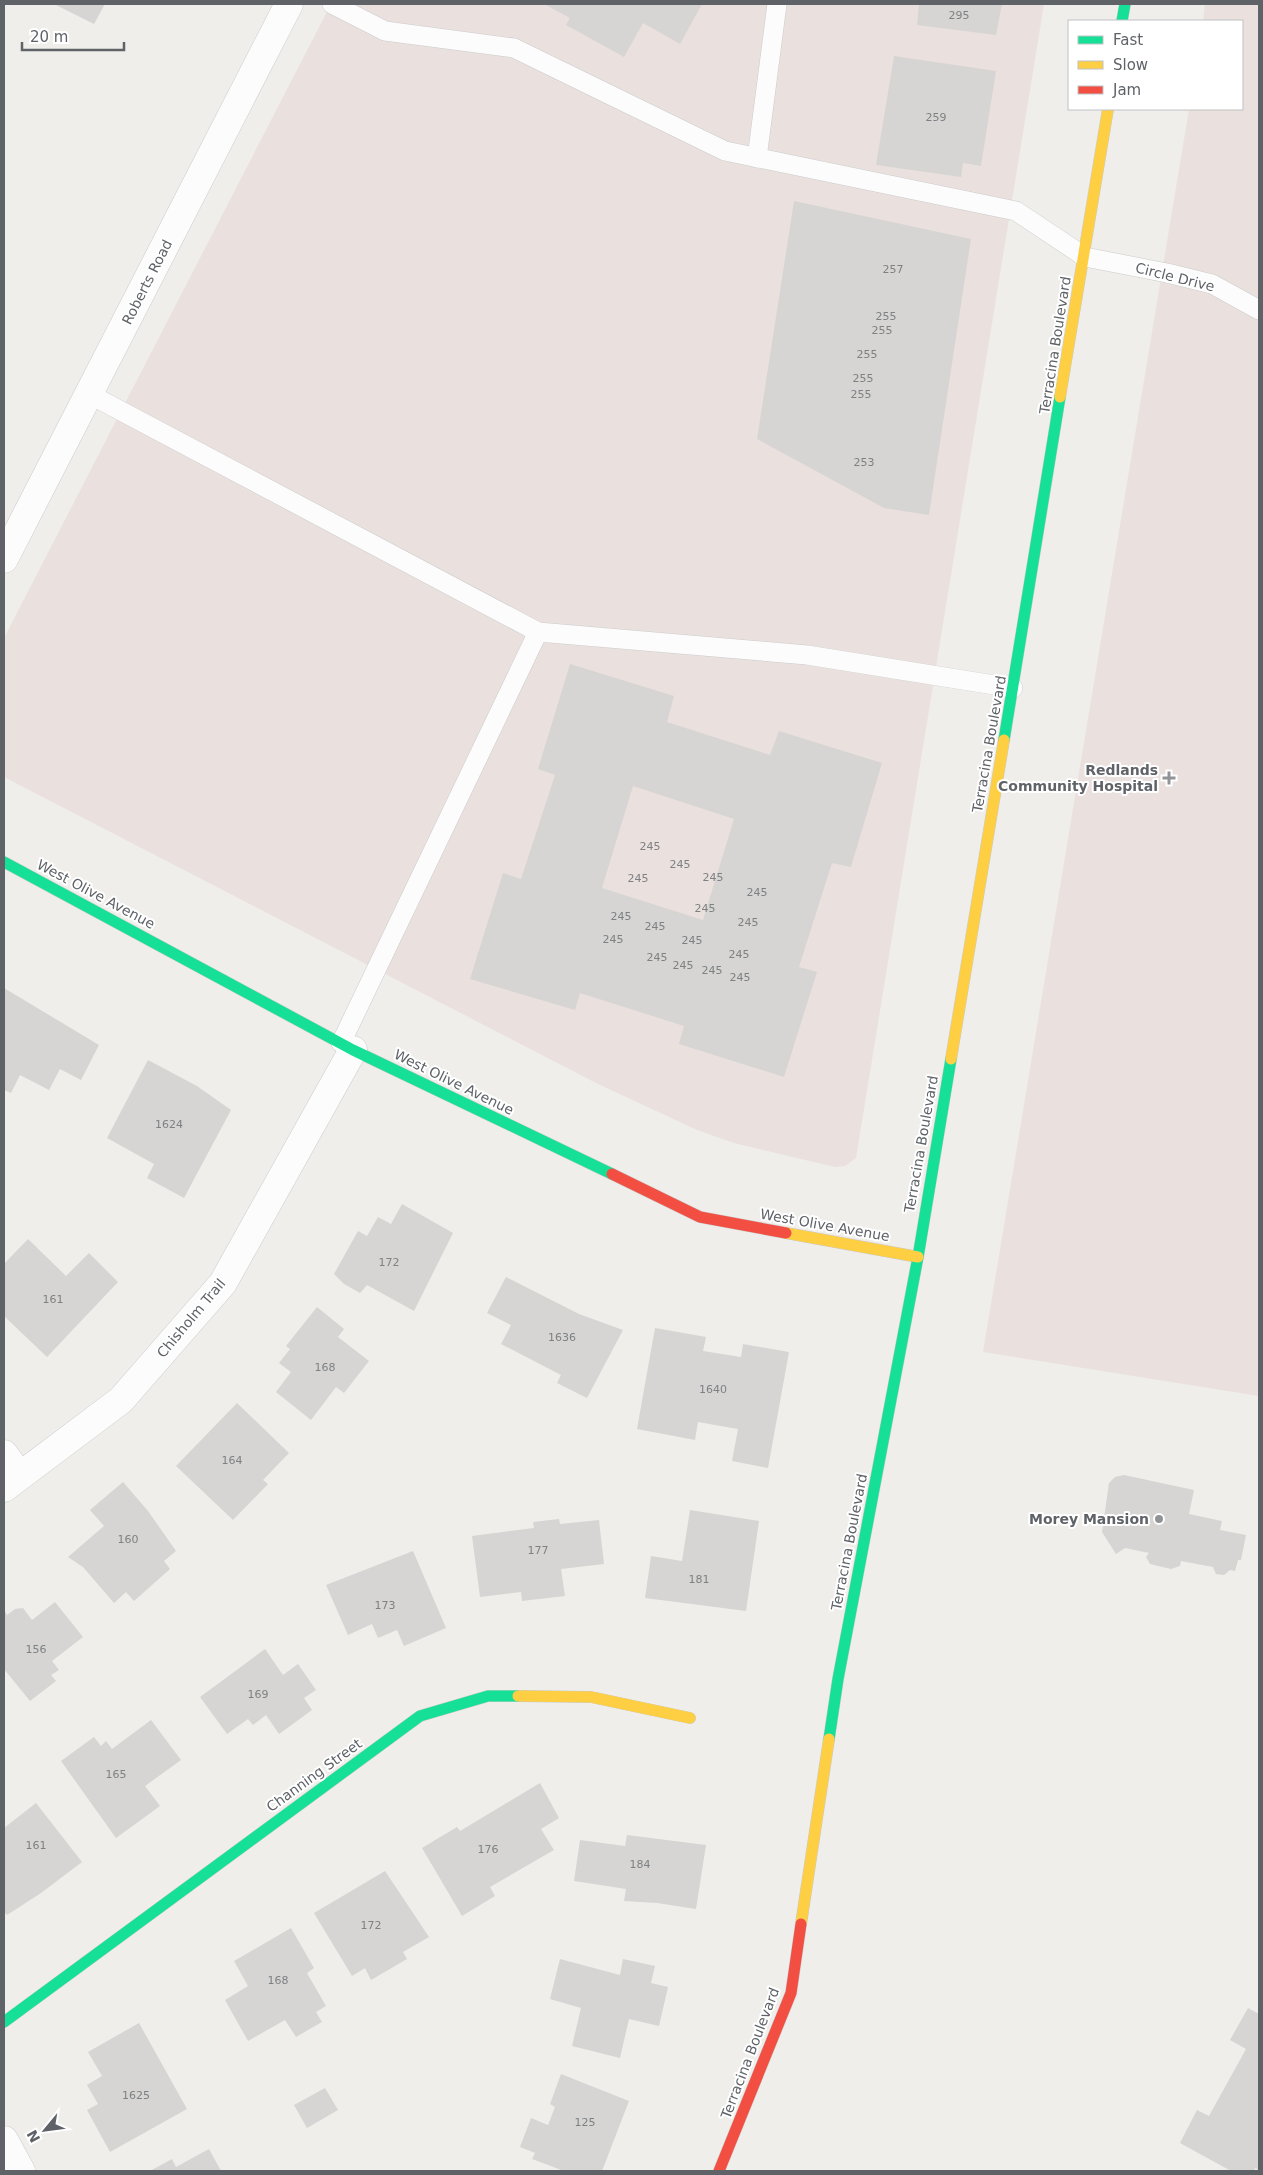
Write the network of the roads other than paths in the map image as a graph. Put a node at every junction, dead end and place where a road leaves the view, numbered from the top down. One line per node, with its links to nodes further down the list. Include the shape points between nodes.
1 (289, 4): 10 (street, Roberts Road)
2 (332, 4): 7 (lane, via 385,31 514,48 725,151)
3 (777, 4): 7 (lane)
4 (1125, 4): 5 (main road)
5 (1122, 20)
6 (1108, 110): 8 (main road, Terracina Boulevard)
7 (757, 158): 8 (lane, via 1016,211)
8 (1085, 257): 9 (lane, Circle Drive, via 1212,284); 13 (main road, Terracina Boulevard)
9 (1259, 310)
10 (89, 394): 11 (street, Roberts Road); 12 (lane)
11 (4, 559)
12 (538, 632): 13 (lane, via 807,655); 15 (lane)
13 (1013, 688): 16 (main road, Terracina Boulevard)
14 (4, 862): 15 (main road, West Olive Avenue)
15 (347, 1046): 16 (main road, West Olive Avenue, via 700,1217); 18 (street, Chisholm Trail, via 223,1283 121,1400)
16 (918, 1257): 23 (main road, Terracina Boulevard, via 838,1679 791,1993)
17 (4, 1454): 18 (street)
18 (12, 1482)
19 (690, 1718): 20 (main road, Channing Street, via 591,1697 526,1696 488,1696 420,1716)
20 (4, 2022)
21 (4, 2140): 22 (street)
22 (21, 2171)
23 (719, 2171)

